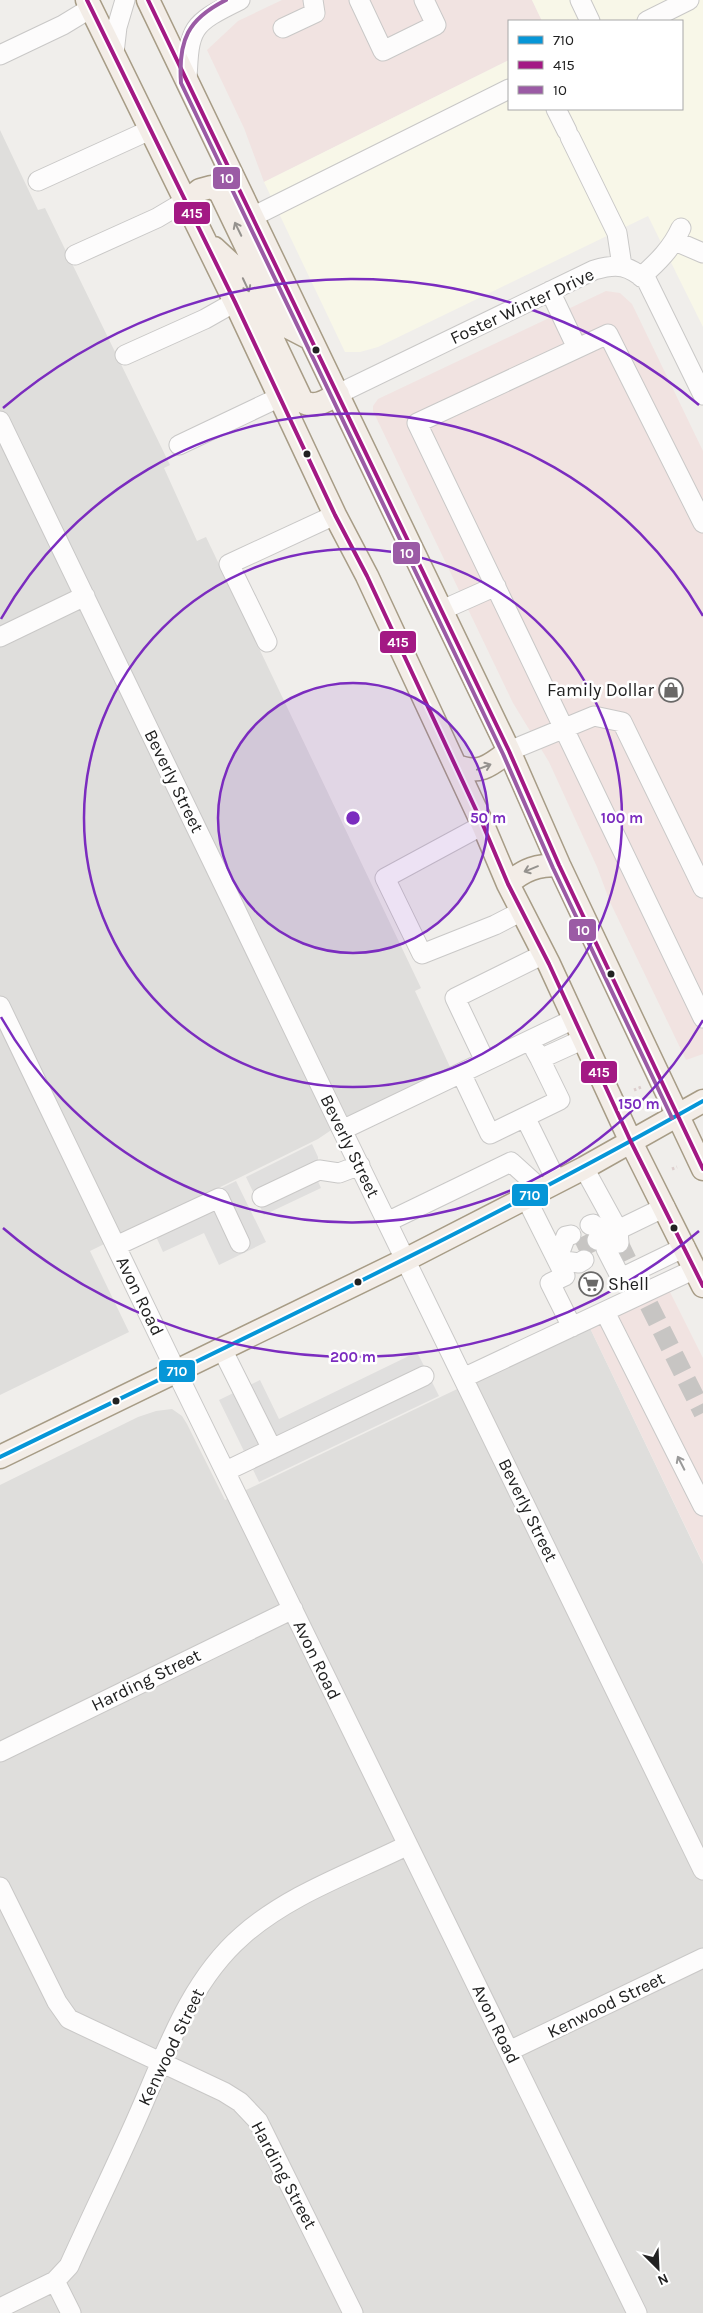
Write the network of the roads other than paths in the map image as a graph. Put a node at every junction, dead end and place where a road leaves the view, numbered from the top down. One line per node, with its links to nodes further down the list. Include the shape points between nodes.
1 (125, 0): 13 (street)
2 (148, 0): 15 (main road)
3 (240, 0): 15 (street, via 209,15 194,30 190,40)
4 (313, 0): 12 (street, via 315,13)
5 (359, 0): 6 (street, via 383,51 436,26)
6 (424, 0)
7 (580, 0): 10 (street)
8 (689, 0): 11 (street)
9 (89, 4): 13 (main road); 14 (street, via 63,25)
10 (590, 20)
11 (649, 20)
12 (283, 28)
13 (114, 53): 18 (main road)
14 (0, 55)
15 (187, 81): 21 (main road)
16 (508, 89): 21 (street)
17 (556, 110): 25 (street, via 617,233)
18 (150, 130): 19 (street); 20 (main road)
19 (38, 181)
20 (187, 207): 22 (main road); 24 (street); 29 (main road, one-way to 20, via 284,325 220,192 211,187 200,190)
21 (252, 217): 29 (main road)
22 (202, 237): 28 (main road); 32 (main road, one-way to 32, via 241,273 302,401 308,405 321,403)
23 (703, 253): 26 (street, via 678,234 661,258)
24 (74, 256)
25 (622, 266): 26 (street); 27 (street, Foster Winter Drive, via 594,270)
26 (641, 277): 33 (street, via 647,281 660,304)
27 (550, 291): 30 (street); 32 (street, Foster Winter Drive)
28 (235, 302): 31 (street); 34 (main road)
29 (311, 338): 32 (main road)
30 (578, 348): 38 (street, via 608,334); 39 (street, via 418,423)
31 (125, 355)
32 (338, 394): 41 (main road)
33 (703, 395)
34 (280, 398): 36 (street); 37 (main road)
35 (0, 421): 40 (street, Beverly Street)
36 (179, 445)
37 (335, 515): 43 (street, via 229,564); 46 (main road)
38 (703, 524)
39 (496, 586): 41 (street); 44 (street)
40 (85, 596): 42 (street); 64 (street, Beverly Street)
41 (442, 610): 45 (main road)
42 (0, 637)
43 (267, 642)
44 (563, 728): 45 (street); 50 (street, via 594,716 622,722); 54 (street)
45 (509, 751): 46 (main road, one-way to 45, via 468,771 477,770); 48 (main road)
46 (455, 765): 47 (main road)
47 (483, 825): 49 (main road); 51 (street, via 385,878 422,954 495,925)
48 (559, 865): 49 (main road, one-way to 49, via 540,865); 62 (main road)
49 (508, 884): 51 (main road)
50 (703, 888)
51 (522, 910): 52 (main road)
52 (544, 954): 55 (main road); 59 (street, via 455,998)
53 (0, 1006): 75 (street, Avon Road)
54 (703, 1018)
55 (574, 1019): 56 (main road); 57 (street)
56 (584, 1039): 58 (street); 65 (main road)
57 (530, 1040): 58 (street); 59 (street)
58 (540, 1059): 63 (street, via 560,1100)
59 (485, 1061): 60 (street)
60 (461, 1073): 63 (street, via 490,1134); 64 (street)
61 (703, 1101): 62 (main road)
62 (678, 1115): 65 (main road); 68 (main road)
63 (525, 1117): 69 (street)
64 (342, 1130): 66 (street, Beverly Street)
65 (631, 1142): 67 (main road); 71 (main road)
66 (360, 1165): 70 (street, via 339,1173 319,1170); 72 (street, Beverly Street)
67 (584, 1168): 69 (main road); 73 (street)
68 (703, 1169)
69 (542, 1190): 72 (street, via 511,1162); 77 (main road); 78 (street)
70 (262, 1197)
71 (665, 1207): 73 (street); 76 (main road)
72 (387, 1222): 77 (street, Beverly Street)
73 (608, 1239): 76 (street, via 621,1278 634,1263)
74 (240, 1243): 75 (street, via 219,1198)
75 (116, 1246): 83 (street, Avon Road)
76 (685, 1247): 79 (main road)
77 (405, 1260): 82 (main road); 85 (street, Beverly Street)
78 (557, 1260): 78 (street, via 566,1236 577,1248 579,1263); 81 (street, via 565,1276 550,1283)
79 (699, 1277): 80 (street)
80 (605, 1312): 81 (street); 89 (street, one-way to 80)
81 (572, 1327): 85 (street)
82 (222, 1350): 83 (main road); 86 (street)
83 (176, 1371): 87 (main road); 88 (street, Avon Road)
84 (424, 1376): 86 (street)
85 (463, 1378): 93 (street, Beverly Street)
86 (272, 1449): 88 (street)
87 (0, 1457)
88 (226, 1471): 90 (street, Avon Road)
89 (703, 1506)
90 (292, 1609): 91 (street, Harding Street); 92 (street, Avon Road)
91 (0, 1752)
92 (408, 1845): 96 (street, Avon Road); 97 (street, Kenwood Street, via 290,1902 241,1936 213,1965 199,1987)
93 (703, 1870)
94 (0, 1887): 97 (street, Harding Street, via 57,2002 69,2019)
95 (703, 1958): 96 (street, Kenwood Street)
96 (509, 2052): 102 (street, Avon Road)
97 (161, 2063): 98 (street, Kenwood Street, via 68,2266); 101 (street, Harding Street, via 224,2092 240,2102 258,2121)
98 (55, 2282): 99 (street, Kenwood Street); 100 (street)
99 (0, 2308)
100 (71, 2313)
101 (353, 2313)
102 (637, 2313)

